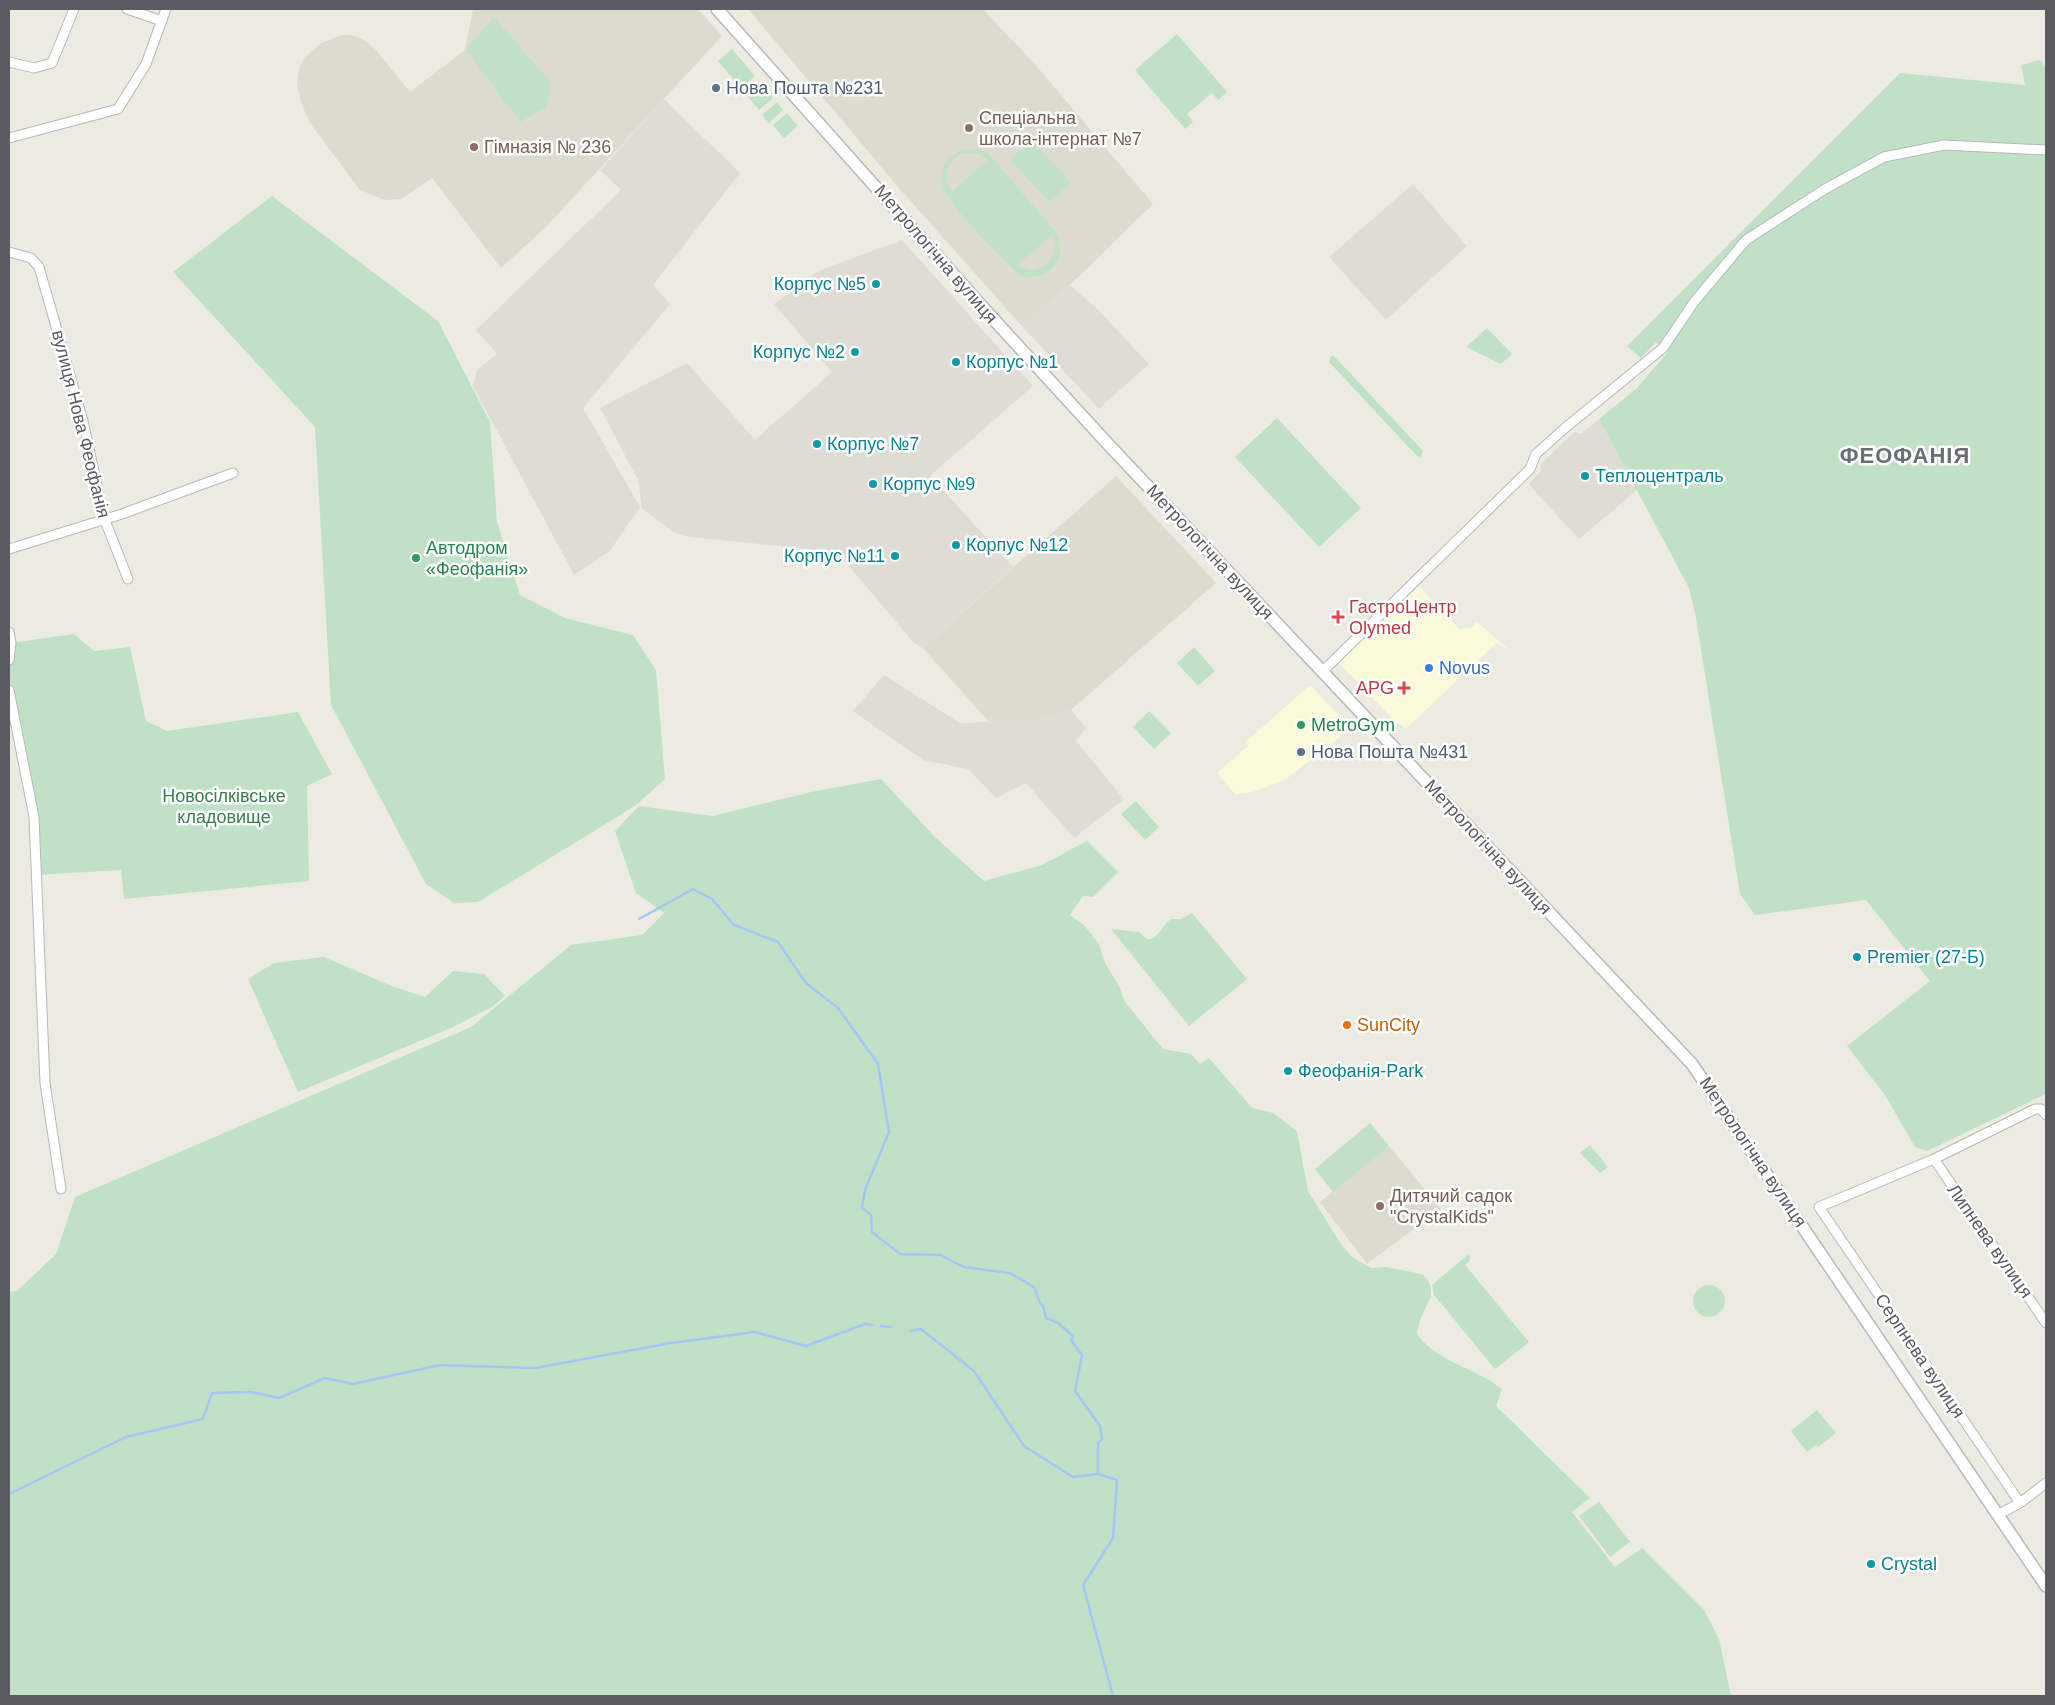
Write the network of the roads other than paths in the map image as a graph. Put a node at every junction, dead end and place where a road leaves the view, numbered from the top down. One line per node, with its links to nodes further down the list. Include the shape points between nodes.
1 (74, 9): 6 (street, via 52,63 34,68)
2 (128, 9): 5 (street)
3 (166, 9): 5 (street)
4 (717, 9): 16 (street, Метрологічна вулиця, via 992,318)
5 (162, 21): 7 (street, via 146,64 118,109)
6 (9, 62)
7 (9, 138)
8 (2046, 150): 16 (street, via 1944,145 1884,157 1825,189 1746,240 1694,302 1664,348 1536,454 1530,469)
9 (9, 252): 11 (street, вулиця Нова Феофанія, via 31,258 39,267 83,421)
10 (233, 473): 11 (street)
11 (104, 518): 12 (street); 13 (street, вулиця Нова Феофанія)
12 (9, 548)
13 (128, 579)
14 (9, 632): 15 (street, via 12,643)
15 (9, 660)
16 (1323, 671): 24 (street, Метрологічна вулиця, via 1692,1064)
17 (9, 690): 20 (street, via 34,817 45,1084)
18 (2045, 1113): 19 (street, via 2035,1109)
19 (1934, 1159): 21 (street, Липнева вулиця); 23 (street, Серпнева вулиця, via 1820,1205 1820,1210)
20 (61, 1189)
21 (2046, 1323)
22 (2046, 1483): 23 (street)
23 (2020, 1503): 24 (street)
24 (1998, 1514): 25 (street, Метрологічна вулиця)
25 (2046, 1586)

